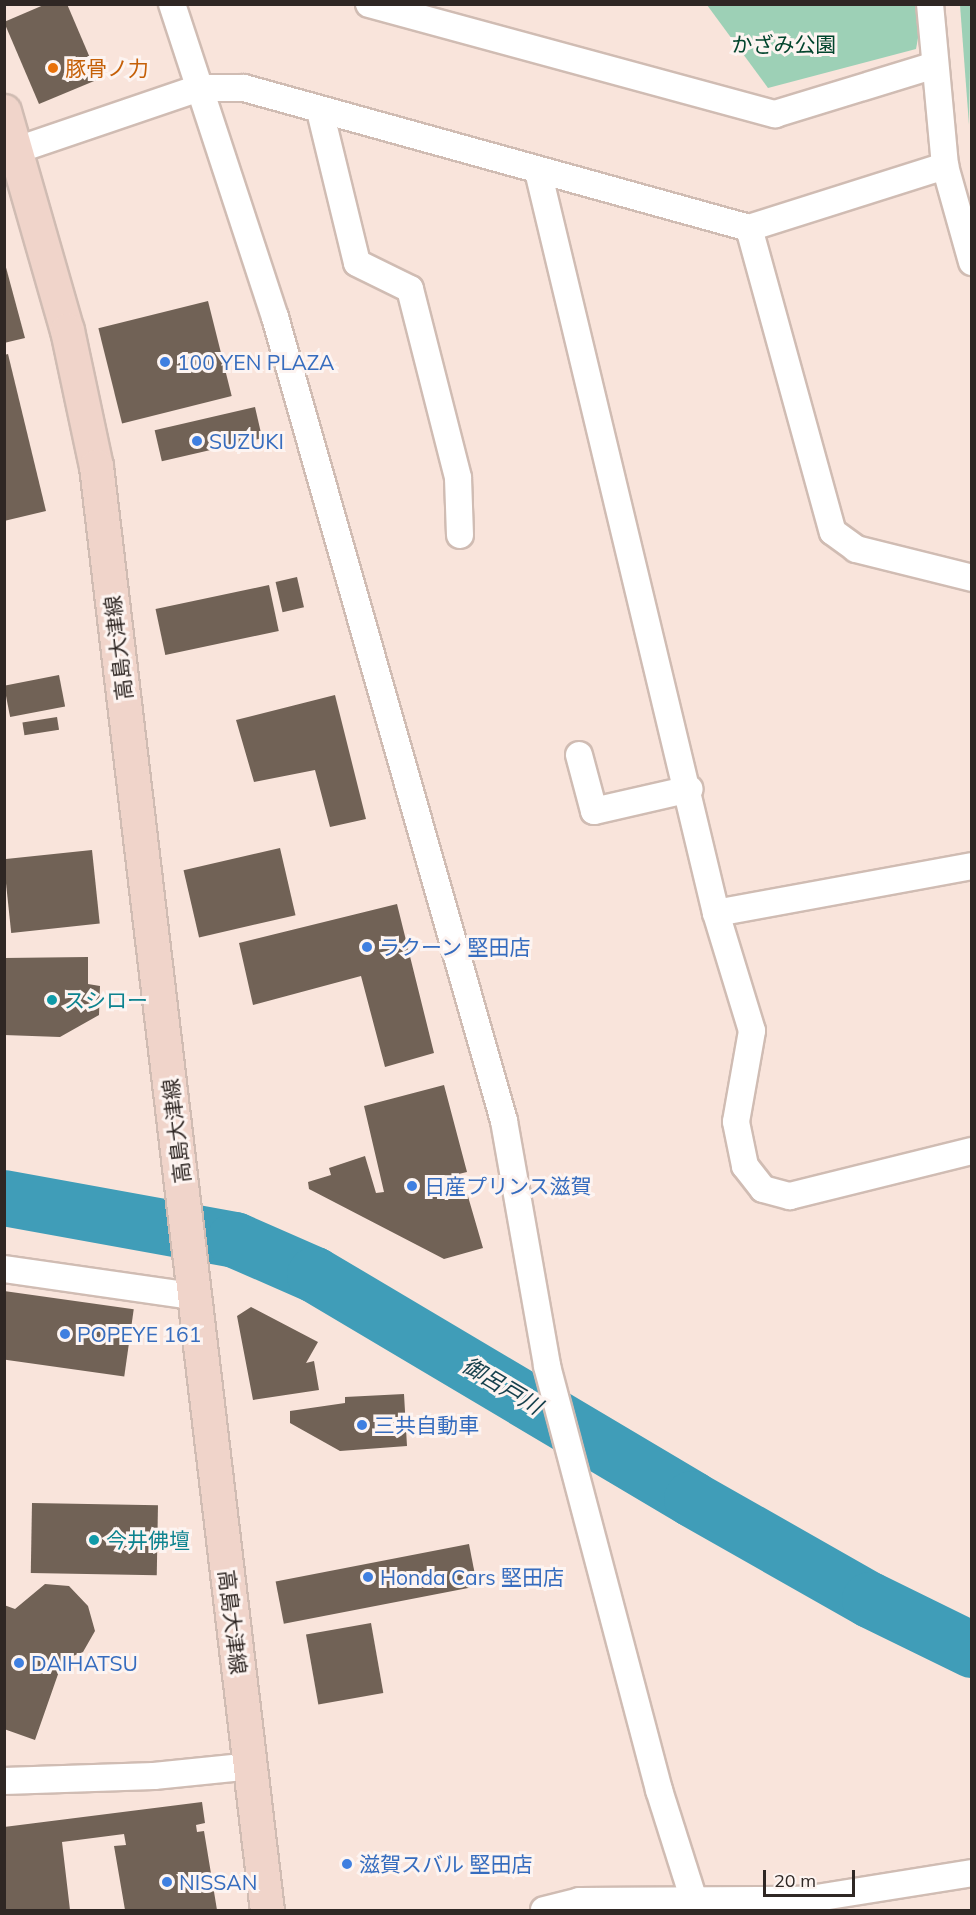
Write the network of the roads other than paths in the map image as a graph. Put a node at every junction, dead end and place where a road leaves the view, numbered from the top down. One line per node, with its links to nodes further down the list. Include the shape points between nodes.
1 (172, 4): 5 (street)
2 (369, 4): 4 (street, via 775,114)
3 (930, 4): 4 (street)
4 (935, 65): 9 (street)
5 (199, 88): 7 (street, via 244,88); 8 (street); 25 (street, via 275,317 504,1121 547,1366)
6 (4, 111): 8 (main road, 高島大津線)
7 (320, 111): 10 (street); 13 (street, via 357,263 410,289 458,478)
8 (17, 150): 21 (main road, 高島大津線, via 67,330 96,466)
9 (945, 166): 11 (street); 12 (street)
10 (538, 171): 11 (street); 16 (street)
11 (749, 228): 14 (street, via 833,532 856,549)
12 (970, 251)
13 (460, 535)
14 (972, 578)
15 (579, 755): 16 (street, via 594,811)
16 (690, 789): 18 (street)
17 (972, 867): 18 (street)
18 (716, 913): 19 (street, via 752,1031 736,1122 745,1166 763,1189 790,1196)
19 (972, 1151)
20 (4, 1269): 21 (street)
21 (192, 1296): 22 (main road, 高島大津線)
22 (252, 1766): 23 (street, via 154,1776); 26 (main road, 高島大津線)
23 (4, 1780)
24 (972, 1873): 25 (street, via 804,1900)
25 (694, 1904): 27 (street, via 579,1902)
26 (267, 1911)
27 (544, 1911)

